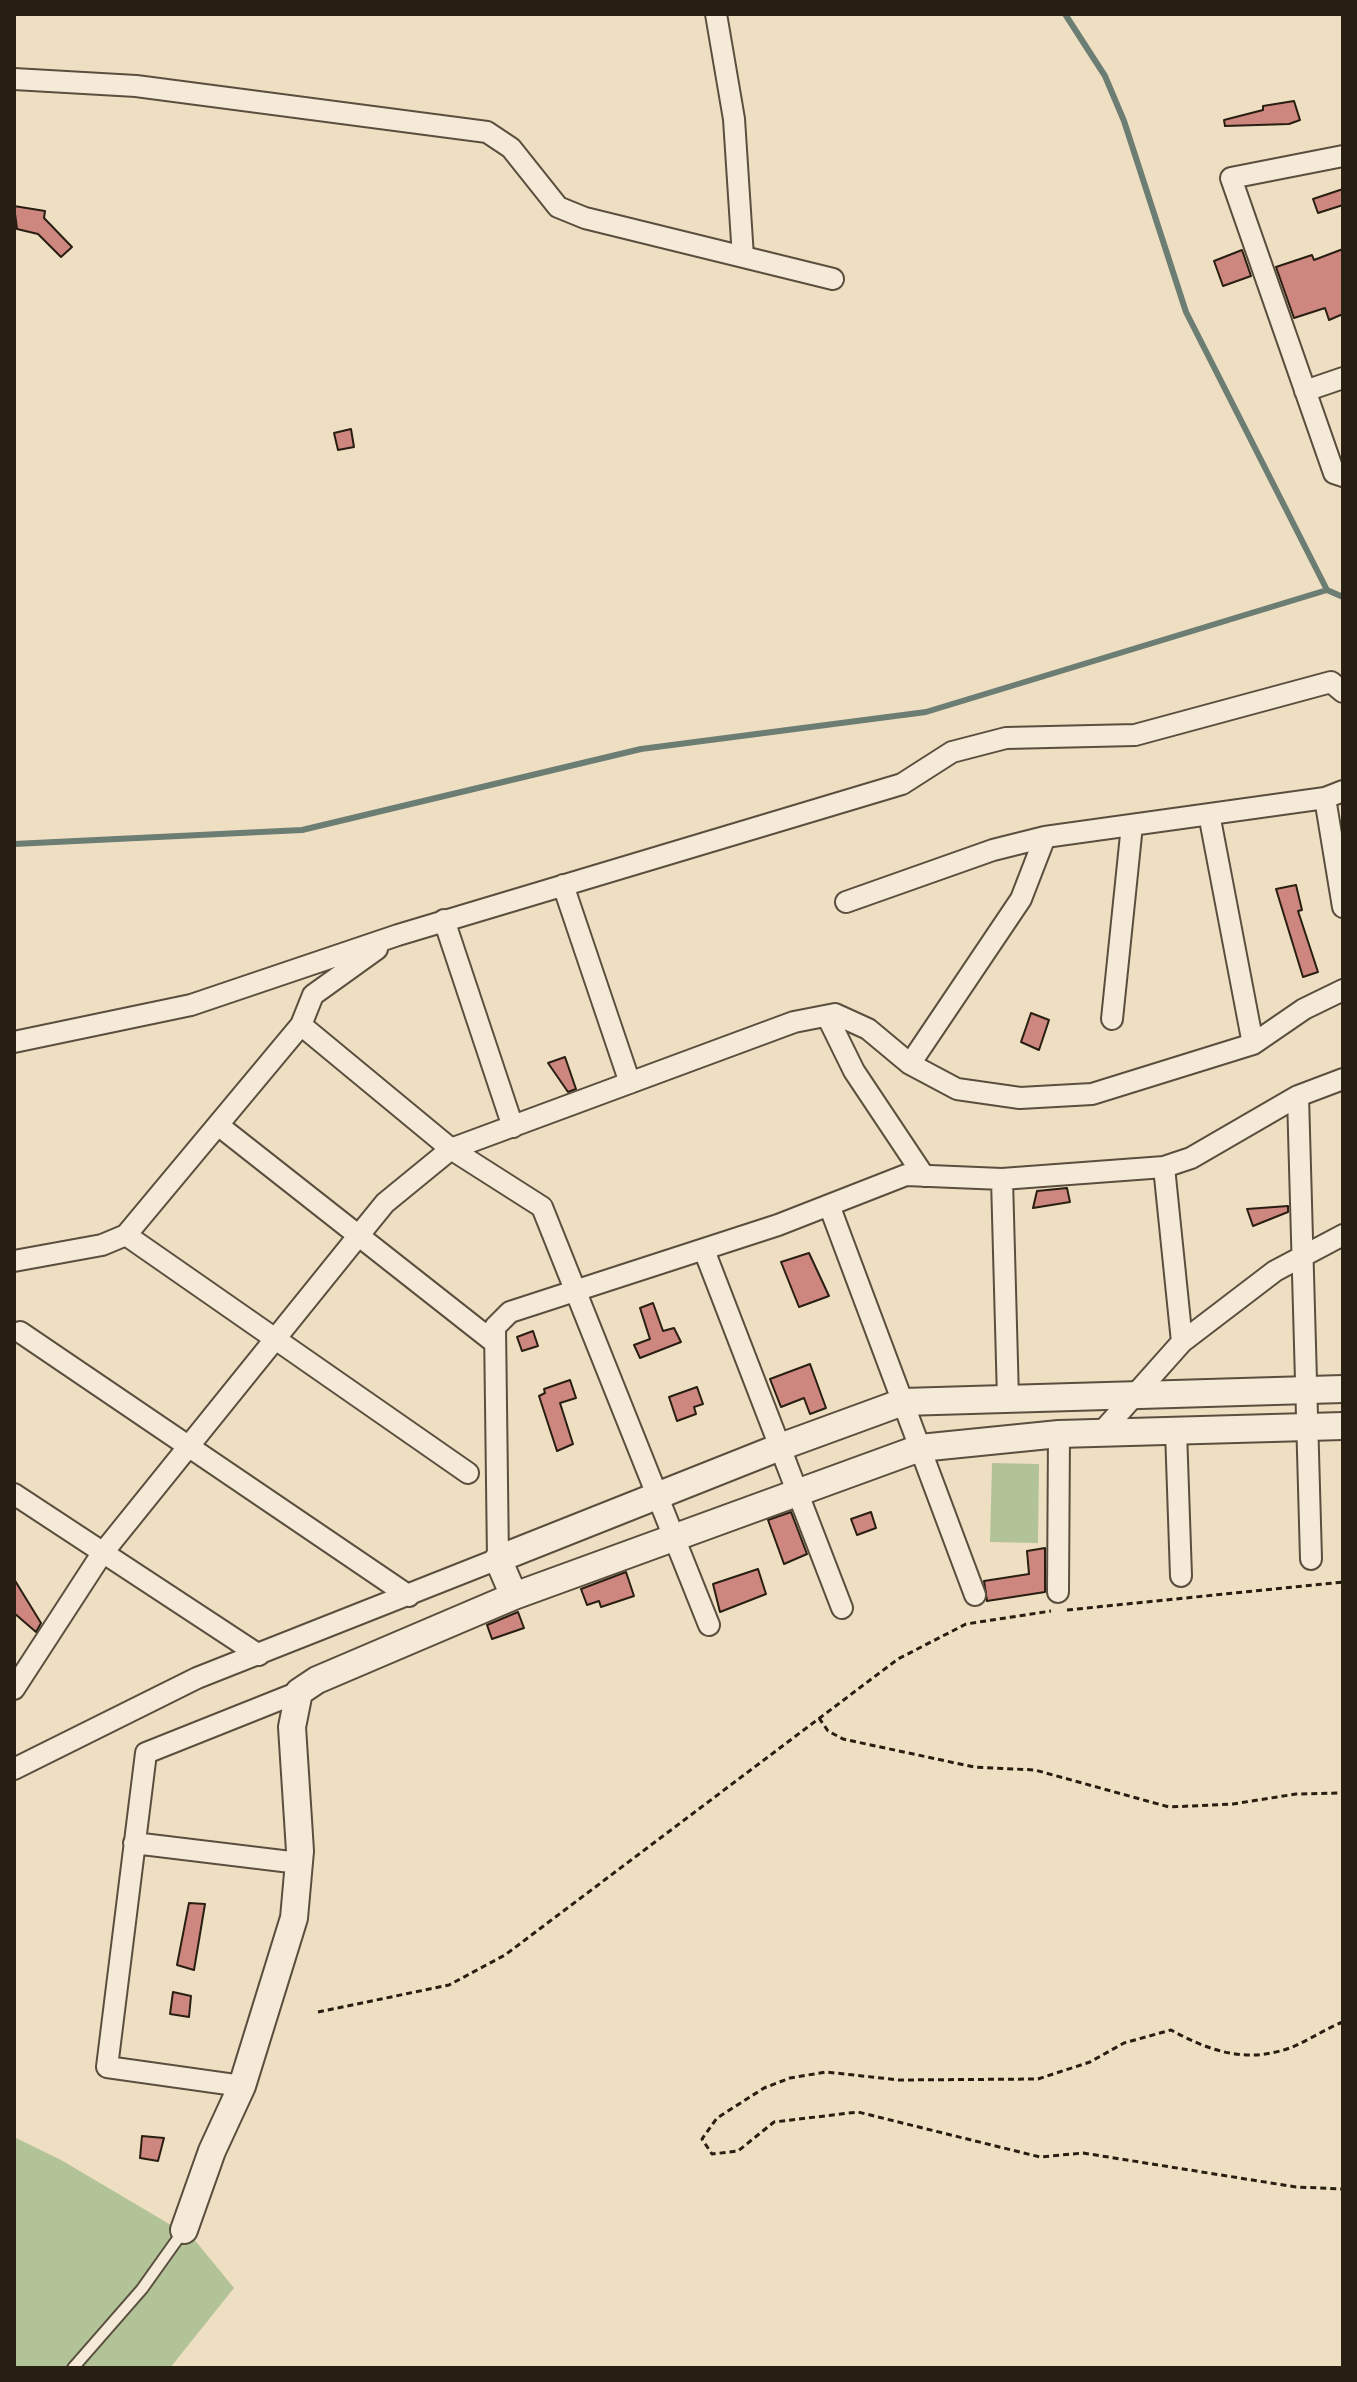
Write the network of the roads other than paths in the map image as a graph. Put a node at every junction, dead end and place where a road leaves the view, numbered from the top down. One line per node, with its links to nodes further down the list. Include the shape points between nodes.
1 (716, 14): 4 (street, via 734,119)
2 (14, 79): 4 (street, via 136,86 487,132 511,148 558,207)
3 (1343, 156): 7 (street, via 1231,178)
4 (743, 257): 5 (street)
5 (833, 279)
6 (1343, 378): 7 (street)
7 (1305, 391): 8 (street, via 1334,473)
8 (1343, 476)
9 (1343, 692): 14 (street, via 1331,682 1135,735 1006,738 952,752 902,784)
10 (1334, 795): 11 (street); 16 (street)
11 (1209, 814): 12 (street); 24 (street)
12 (1132, 825): 13 (street); 21 (street)
13 (1045, 837): 15 (street); 25 (street, via 1021,899)
14 (563, 885): 17 (street); 27 (street)
15 (846, 902)
16 (1343, 907)
17 (444, 920): 18 (street); 30 (street)
18 (398, 935): 22 (street, via 313,995); 23 (street, via 191,1005)
19 (1343, 990): 24 (street)
20 (827, 1016): 25 (street, via 835,1014 868,1029); 27 (street, via 794,1022); 33 (street, via 861,1083)
21 (1112, 1019)
22 (301, 1025): 29 (street); 31 (street)
23 (14, 1042)
24 (1253, 1044): 25 (street, via 1092,1094 1034,1097 957,1089)
25 (910, 1064)
26 (1343, 1079): 28 (street)
27 (630, 1083): 30 (street)
28 (1298, 1096): 32 (street, via 1191,1158); 40 (street)
29 (218, 1125): 36 (street); 37 (street)
30 (513, 1127): 31 (street)
31 (451, 1149): 37 (street, via 385,1203); 42 (street, via 542,1207)
32 (1164, 1167): 34 (street); 45 (street)
33 (924, 1176): 34 (street); 35 (street, via 882,1182)
34 (1002, 1179): 50 (street)
35 (829, 1205): 39 (street); 51 (street)
36 (126, 1235): 41 (street, via 102,1245); 44 (street)
37 (359, 1235): 44 (street); 46 (street)
38 (1343, 1235): 40 (street)
39 (704, 1250): 42 (street); 58 (street)
40 (1303, 1257): 45 (street, via 1256,1284); 48 (street)
41 (14, 1261)
42 (576, 1290): 46 (street, via 510,1312 495,1327); 63 (street)
43 (20, 1332): 57 (street)
44 (275, 1339): 57 (street); 60 (street)
45 (1182, 1342): 49 (street)
46 (495, 1343): 66 (street)
47 (1343, 1389): 48 (street)
48 (1307, 1390): 49 (street); 53 (street)
49 (1133, 1396): 50 (street); 55 (street)
50 (1008, 1399): 51 (street)
51 (903, 1402): 58 (street); 59 (street)
52 (1343, 1426): 53 (street)
53 (1308, 1427): 54 (street); 67 (street)
54 (1176, 1431): 55 (street); 68 (street)
55 (1101, 1433): 56 (street)
56 (1059, 1434): 59 (street); 69 (street)
57 (188, 1447): 65 (street); 71 (street)
58 (780, 1447): 61 (street); 63 (street)
59 (920, 1448): 61 (street); 70 (street)
60 (468, 1473)
61 (798, 1493): 64 (street); 73 (street)
62 (14, 1494): 65 (street)
63 (659, 1497): 64 (street); 66 (street)
64 (674, 1538): 72 (street); 74 (street)
65 (101, 1555): 75 (street); 76 (street)
66 (498, 1559): 71 (street); 72 (street)
67 (1311, 1559)
68 (1181, 1576)
69 (1058, 1592)
70 (975, 1595)
71 (409, 1596): 75 (street)
72 (514, 1596): 77 (street)
73 (842, 1608)
74 (709, 1625)
75 (259, 1655): 78 (street, via 197,1678)
76 (17, 1678)
77 (299, 1692): 79 (street, via 146,1753); 80 (street, via 292,1727)
78 (14, 1769)
79 (134, 1843): 80 (street); 81 (street, via 107,2067)
80 (299, 1863): 81 (street, via 294,1918)
81 (242, 2086): 82 (street)
82 (184, 2230): 83 (lane, via 142,2289)
83 (73, 2368)

